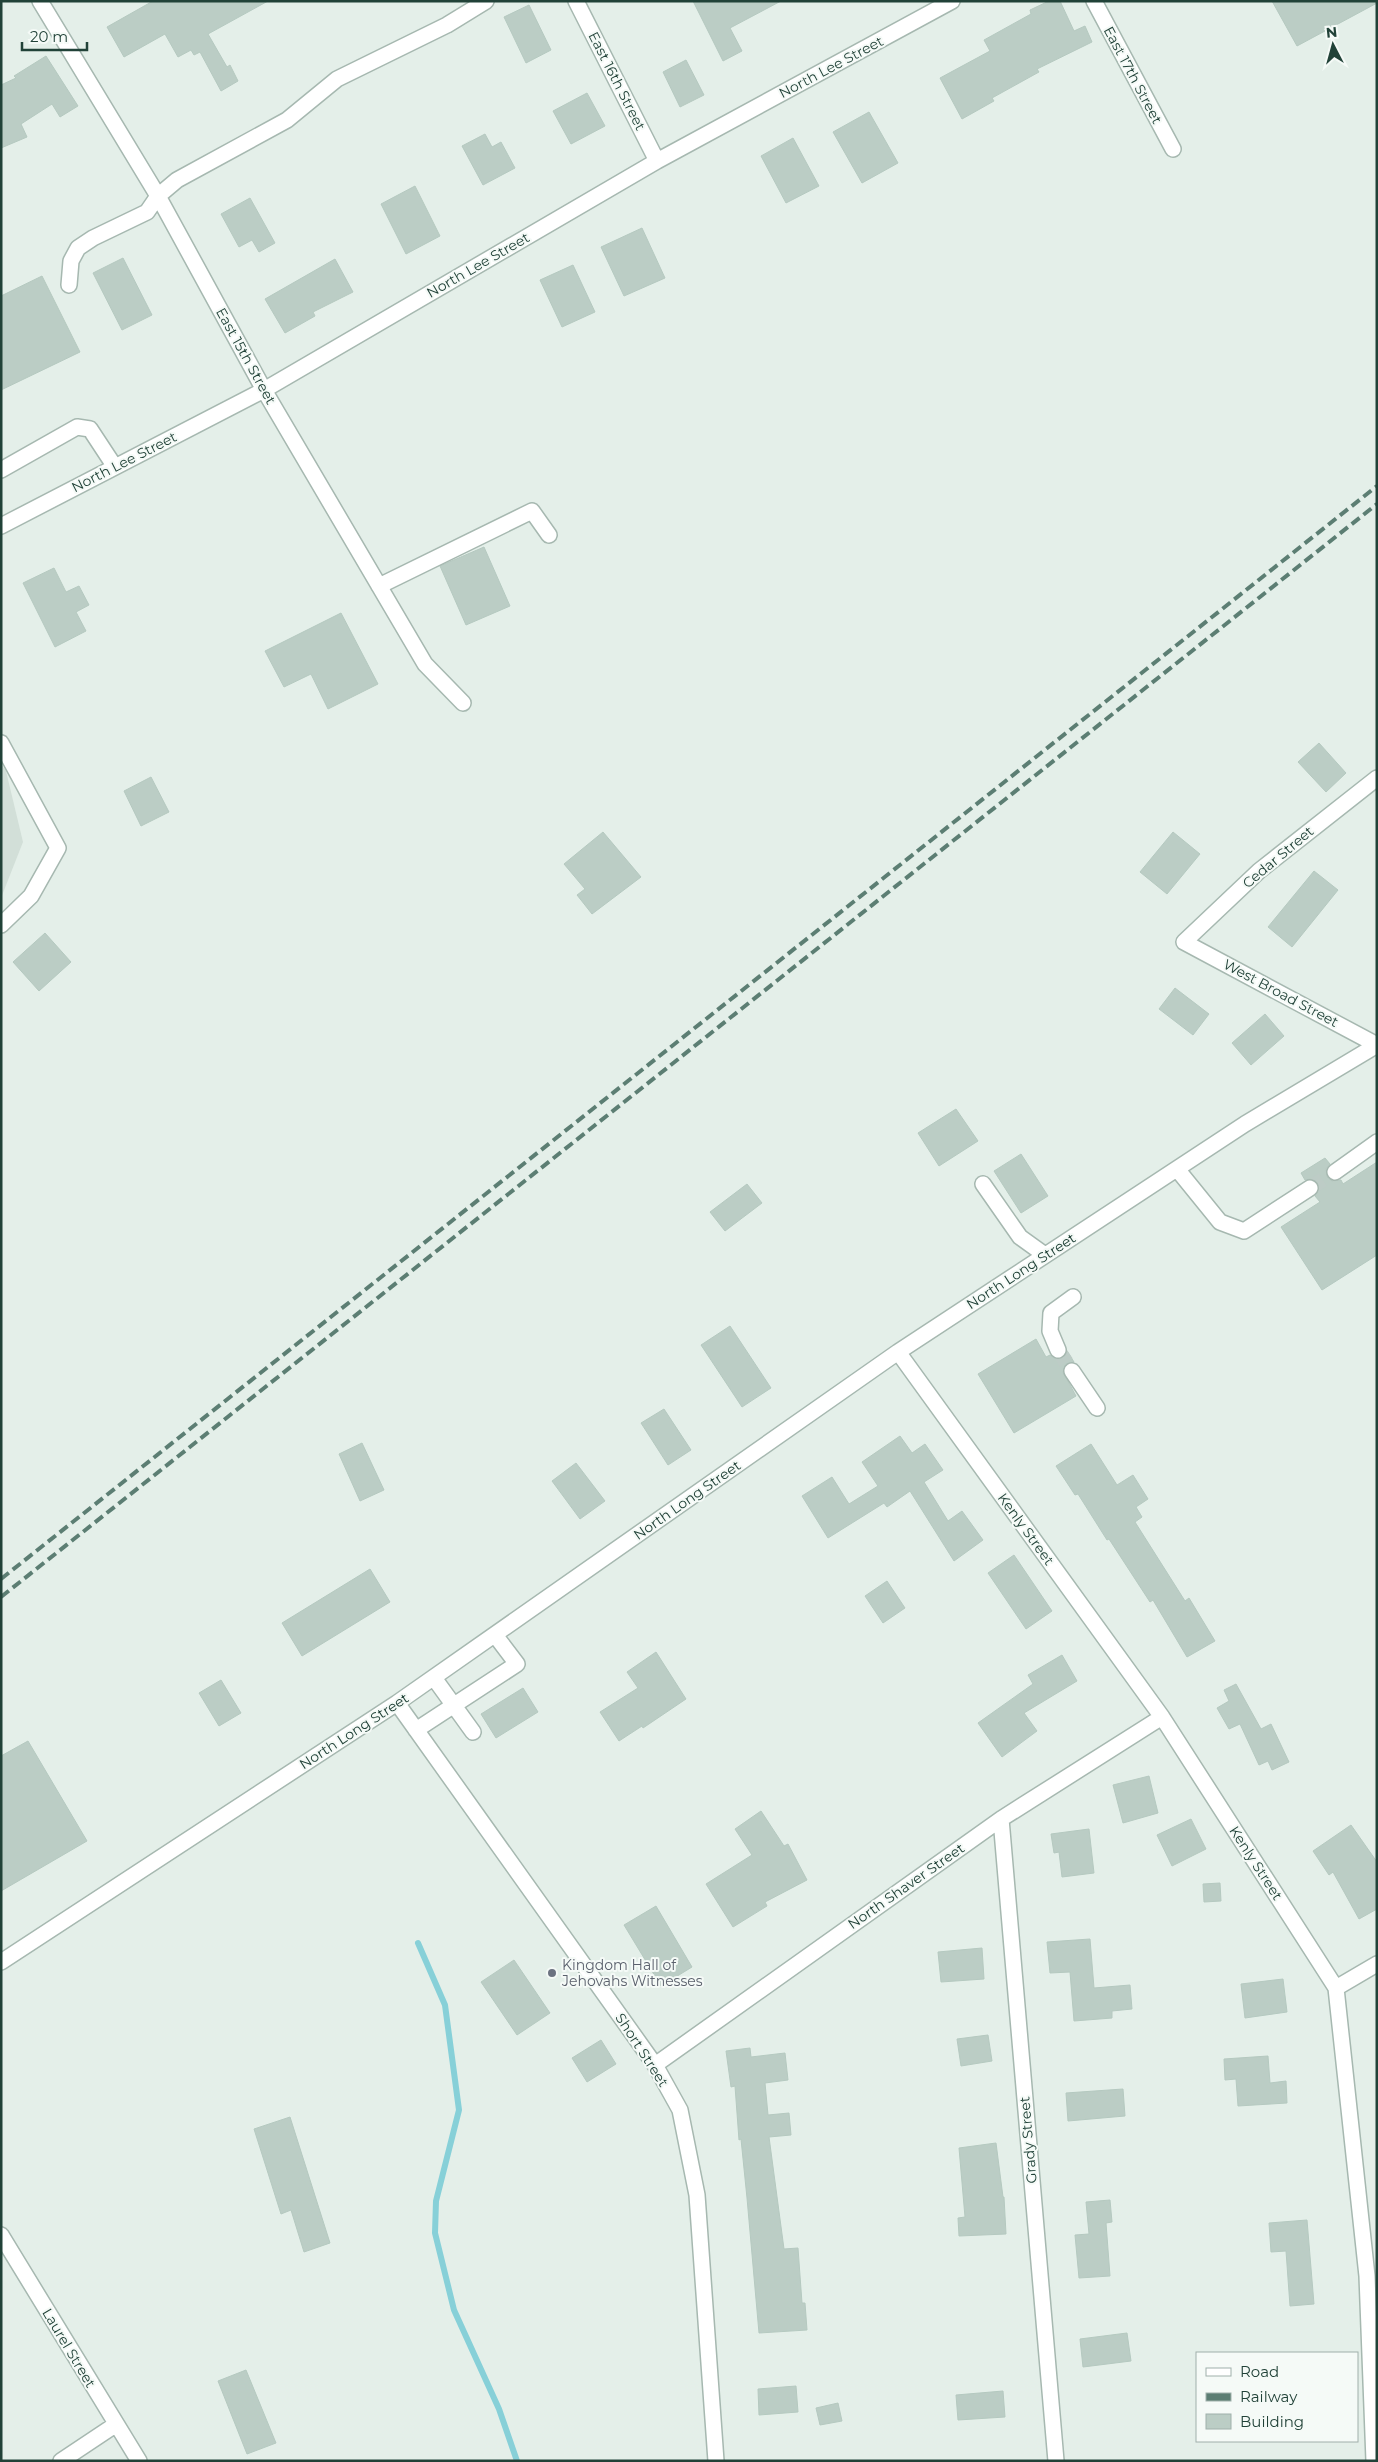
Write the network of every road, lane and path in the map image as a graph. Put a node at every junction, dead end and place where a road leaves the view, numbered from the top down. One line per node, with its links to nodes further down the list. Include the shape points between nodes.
1 (40, 1): 8 (street, East 15th Street)
2 (486, 1): 8 (street, via 447,25 337,78 287,120 177,180)
3 (576, 1): 7 (street, East 16th Street)
4 (952, 1): 7 (street, North Lee Street)
5 (1094, 1): 6 (street, East 17th Street)
6 (1173, 149)
7 (657, 161): 10 (street, North Lee Street)
8 (158, 196): 9 (street, via 147,212 78,248 71,261); 10 (street, East 15th Street)
9 (69, 285)
10 (264, 390): 11 (street, North Lee Street); 15 (street, East 15th Street)
11 (115, 467): 12 (street, via 90,429 77,427); 13 (street, North Lee Street)
12 (1, 470)
13 (1, 526)
14 (549, 535): 15 (street, via 532,510)
15 (379, 586): 16 (street, East 15th Street, via 425,664)
16 (463, 703)
17 (1, 743): 19 (street, via 58,848 31,896)
18 (1377, 778): 20 (street, Cedar Street, via 1259,871)
19 (1, 925)
20 (1184, 942): 21 (street, West Broad Street)
21 (1377, 1045): 23 (street, North Long Street)
22 (1377, 1142): 24 (street)
23 (1177, 1169): 26 (street, via 1220,1222 1244,1231); 27 (street, North Long Street)
24 (1335, 1172)
25 (983, 1184): 27 (street, via 1020,1237)
26 (1310, 1188)
27 (1045, 1255): 30 (street, North Long Street)
28 (1073, 1297): 29 (street, via 1051,1313 1050,1331)
29 (1058, 1350)
30 (898, 1352): 33 (street, North Long Street); 37 (street, Kenly Street)
31 (1072, 1370): 32 (street)
32 (1097, 1408)
33 (495, 1635): 34 (street, North Long Street); 36 (street, via 517,1664)
34 (434, 1678): 35 (street, North Long Street); 36 (street)
35 (397, 1703): 38 (street, Short Street); 41 (street, North Long Street)
36 (454, 1704): 38 (street); 39 (street)
37 (1162, 1717): 40 (street, North Shaver Street); 43 (street, Kenly Street)
38 (416, 1730): 44 (street, Short Street)
39 (473, 1732)
40 (1001, 1819): 44 (street, North Shaver Street); 50 (street, Grady Street)
41 (1, 1962)
42 (1377, 1964): 43 (street)
43 (1336, 1988): 51 (street, Kenly Street, via 1367,2276)
44 (655, 2065): 49 (street, Short Street, via 680,2110 697,2195)
45 (1, 2236): 46 (street, Laurel Street)
46 (116, 2425): 47 (street); 48 (street, Laurel Street)
47 (61, 2461)
48 (139, 2461)
49 (716, 2461)
50 (1056, 2461)
51 (1374, 2461)

